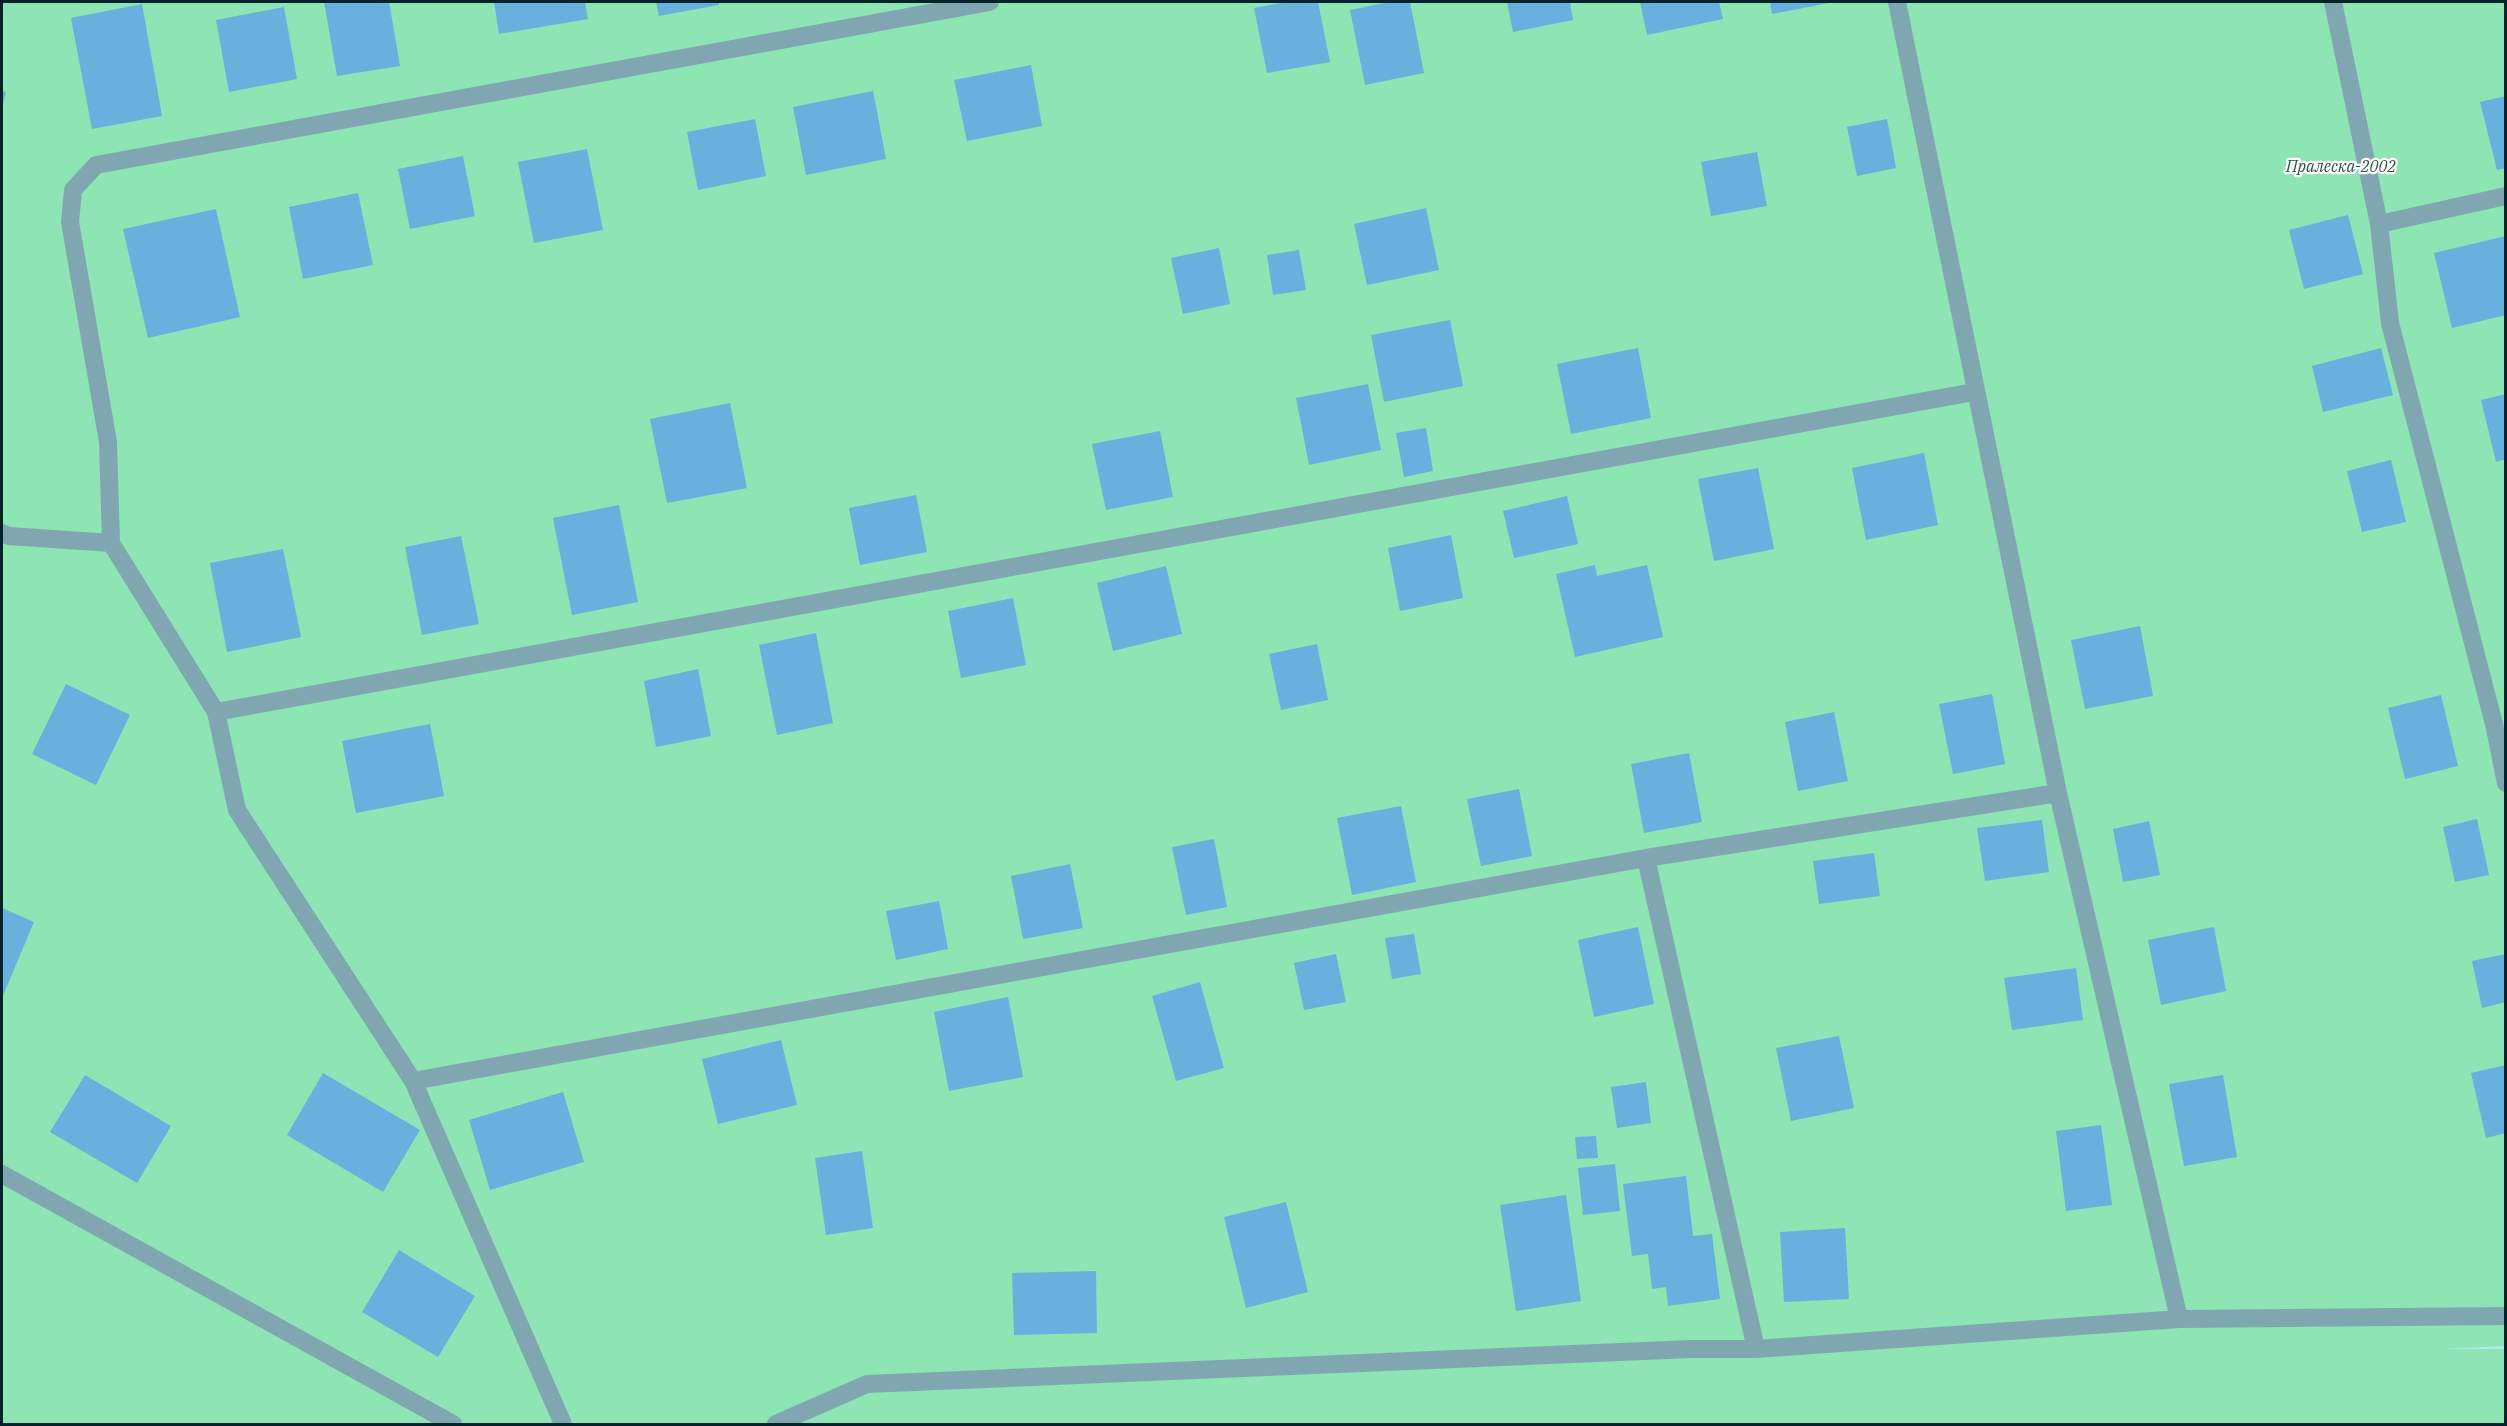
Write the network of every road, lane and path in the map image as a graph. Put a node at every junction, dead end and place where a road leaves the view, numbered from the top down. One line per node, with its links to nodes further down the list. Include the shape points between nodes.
1 (990, 2): 8 (street, via 96,165 73,190 70,222 108,442)
2 (1897, 2): 6 (street)
3 (2333, 2): 5 (street)
4 (2505, 196): 5 (street)
5 (2379, 224): 10 (street, via 2390,323 2494,724)
6 (1974, 392): 9 (street); 11 (street)
7 (2, 533): 8 (street)
8 (111, 543): 9 (street)
9 (216, 712): 13 (street, via 237,810)
10 (2505, 783)
11 (2058, 792): 12 (street); 16 (street)
12 (1646, 858): 13 (street); 17 (street)
13 (413, 1081): 19 (street)
14 (2, 1174): 18 (street)
15 (2505, 1316): 16 (street)
16 (2179, 1319): 17 (street)
17 (1756, 1348): 20 (street, via 867,1384)
18 (453, 1425)
19 (563, 1425)
20 (776, 1425)

